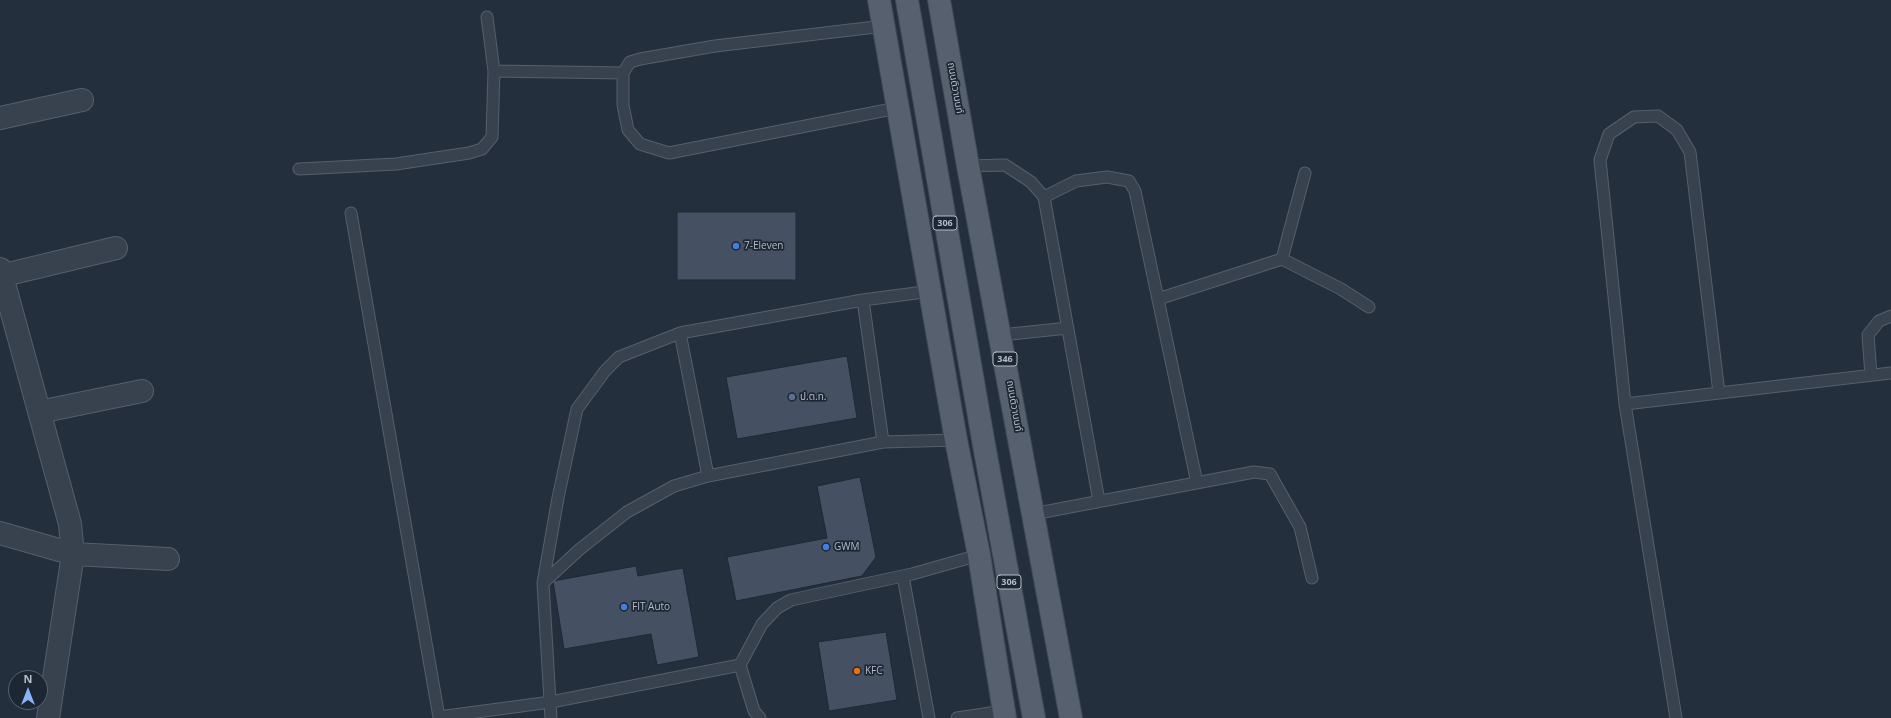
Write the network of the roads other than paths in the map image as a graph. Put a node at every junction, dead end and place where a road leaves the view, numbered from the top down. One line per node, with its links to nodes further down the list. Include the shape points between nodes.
1 (878, 0): 5 (main road)
2 (907, 0): 55 (main road, 306)
3 (939, 0): 11 (main road, ถนนติวานนท์ / 346)
4 (487, 17): 6 (lane)
5 (884, 26): 7 (lane, via 716,46 640,59 630,62); 9 (main road)
6 (494, 71): 7 (lane); 12 (lane, via 492,137 482,149 396,164)
7 (623, 73): 9 (lane, via 623,105 628,130 640,144 669,153)
8 (82, 100): 10 (street)
9 (897, 108): 19 (main road)
10 (0, 118)
11 (968, 166): 14 (lane, via 1005,165 1031,182); 26 (main road, ถนนติวานนท์ / 346)
12 (299, 169)
13 (1305, 173): 17 (lane)
14 (1044, 198): 20 (lane, via 1076,181 1107,177 1129,181 1135,191); 24 (lane)
15 (351, 213): 50 (lane)
16 (116, 248): 18 (street)
17 (1282, 259): 20 (lane); 22 (lane, via 1341,289)
18 (1, 274): 32 (street)
19 (931, 291): 21 (lane); 33 (main road)
20 (1158, 299): 36 (lane)
21 (863, 300): 25 (lane); 34 (lane)
22 (1369, 307)
23 (1891, 316): 28 (lane, via 1879,321 1868,335)
24 (1068, 328): 26 (lane); 37 (lane)
25 (680, 333): 35 (lane); 45 (lane, via 619,357 605,371 577,409)
26 (1001, 335): 38 (main road, ถนนติวานนท์ / 346)
27 (1891, 373): 28 (lane)
28 (1872, 375): 30 (lane)
29 (142, 391): 32 (street)
30 (1719, 392): 31 (lane); 31 (lane, via 1690,152 1677,130 1658,116 1634,117 1609,134 1600,160)
31 (1625, 404): 57 (lane)
32 (39, 412): 40 (street, via 70,524)
33 (956, 440): 34 (lane); 41 (main road)
34 (883, 442): 35 (lane)
35 (708, 476): 45 (lane, via 674,486 627,512 580,549)
36 (1197, 483): 37 (lane); 44 (lane, via 1254,472 1270,474 1300,527)
37 (1099, 501): 38 (lane)
38 (1033, 514): 56 (main road, ถนนติวานนท์ / 346)
39 (0, 533): 40 (street)
40 (73, 554): 42 (street); 49 (street)
41 (979, 555): 43 (lane); 48 (main road)
42 (168, 559)
43 (903, 576): 46 (lane, via 792,600 777,608 762,624); 53 (lane)
44 (1312, 578)
45 (543, 583): 47 (lane)
46 (740, 665): 47 (lane); 52 (lane, via 754,711)
47 (551, 702): 50 (lane); 51 (lane)
48 (1005, 714): 54 (lane)
49 (48, 718)
50 (439, 718)
51 (551, 718)
52 (760, 718)
53 (929, 718)
54 (957, 718)
55 (1034, 718)
56 (1071, 718)
57 (1676, 718)

